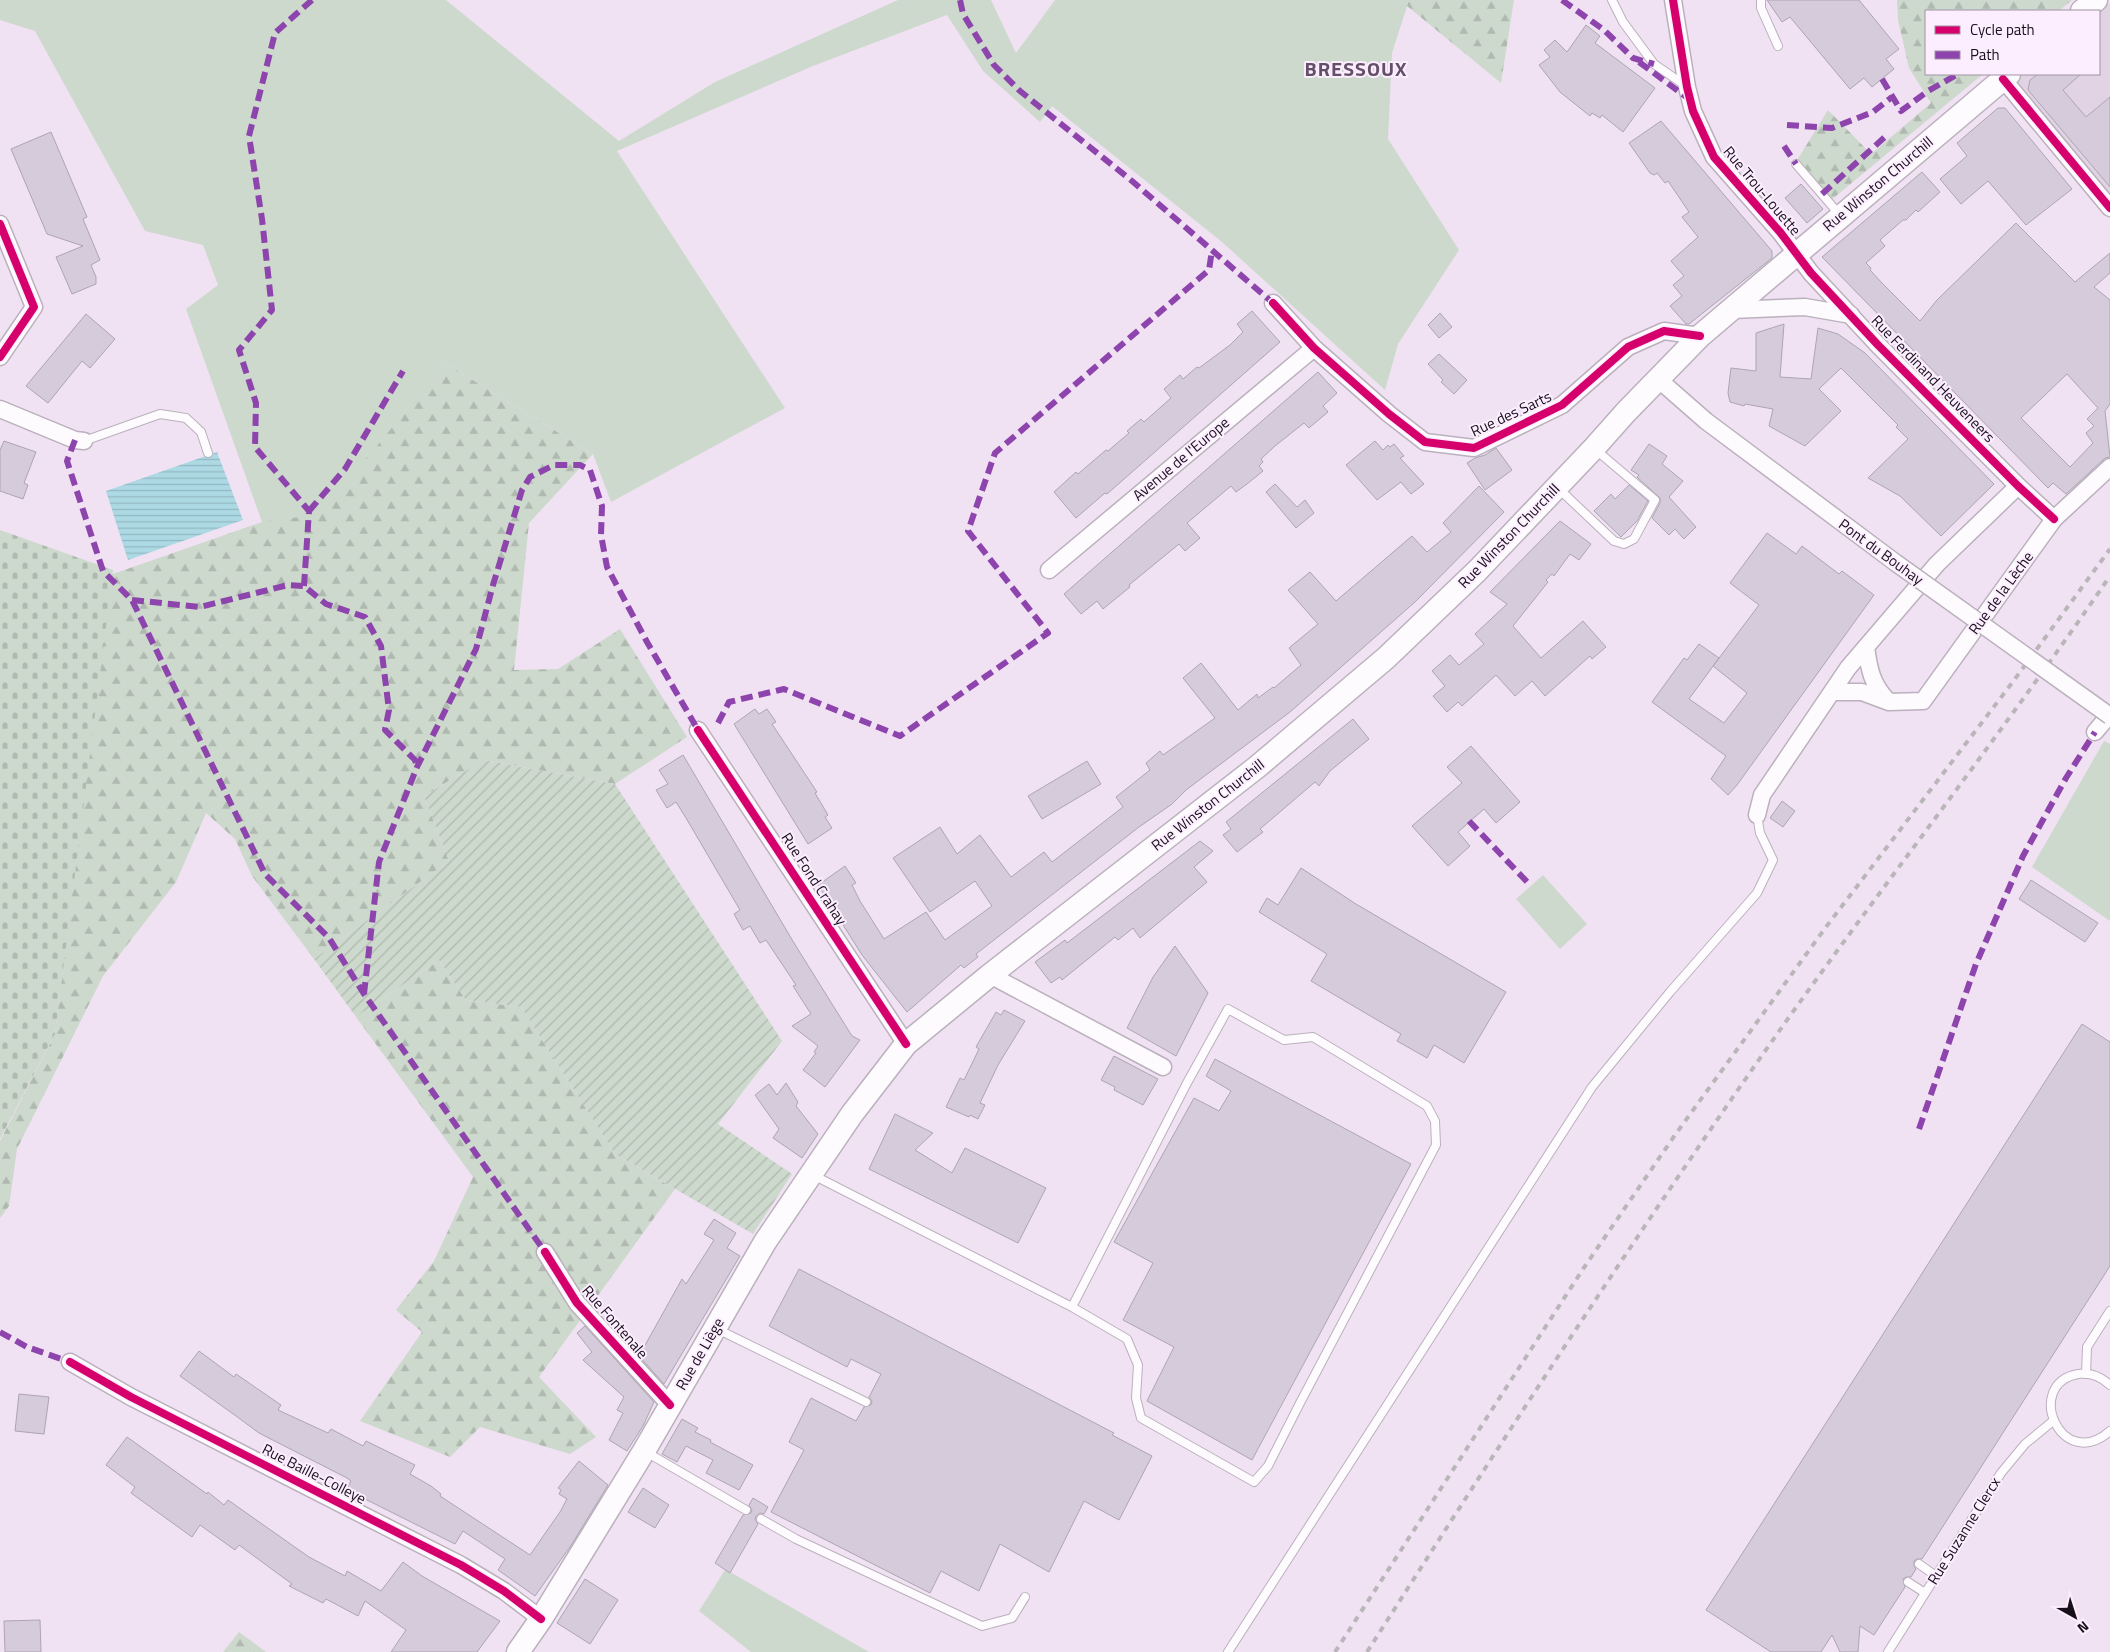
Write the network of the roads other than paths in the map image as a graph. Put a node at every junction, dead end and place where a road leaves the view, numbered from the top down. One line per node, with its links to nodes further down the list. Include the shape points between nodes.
1 (1612, 0): 8 (lane, via 1654,64)
2 (1673, 0): 8 (street, Rue Trou-Louette)
3 (1761, 0): 6 (lane, via 1761,8)
4 (2096, 0): 5 (main road)
5 (2083, 10)
6 (1778, 46)
7 (2006, 76): 10 (street); 11 (main road, Rue Winston Churchill)
8 (1687, 87): 13 (street, Rue Trou-Louette, via 1693,111 1714,157)
9 (1796, 164): 11 (lane)
10 (2110, 208)
11 (1840, 216): 13 (main road, Rue Winston Churchill)
12 (0, 224): 19 (street, via 34,307)
13 (1796, 254): 15 (main road, Rue Winston Churchill); 16 (street, Rue Ferdinand Heuveneers)
14 (1273, 303): 18 (street, Rue des Sarts)
15 (1732, 310): 16 (street, Rue Ferdinand Heuveneers, via 1806,306); 17 (main road, Rue Winston Churchill)
16 (1852, 315): 27 (street, Rue Ferdinand Heuveneers)
17 (1700, 336): 18 (street, Rue des Sarts, via 1664,331 1628,347 1562,405 1474,448 1426,442); 20 (main road, Rue Winston Churchill)
18 (1314, 348): 29 (street, Avenue de l'Europe)
19 (0, 357)
20 (1658, 379): 23 (main road, Rue Winston Churchill); 33 (street, Pont du Bouhay, bridge, via 1767,468)
21 (0, 409): 22 (street, via 75,440)
22 (84, 440): 24 (lane, via 160,414 186,418 201,432)
23 (1594, 448): 26 (main road, Rue Winston Churchill); 26 (lane, via 1655,500 1634,539 1624,544 1614,541)
24 (208, 453)
25 (2110, 467): 28 (street, Rue de la Lèche)
26 (1556, 486): 37 (main road, Rue Winston Churchill, via 1477,571 1386,658 1250,773)
27 (2018, 486): 28 (street, Rue Ferdinand Heuveneers); 30 (street, via 1937,564)
28 (2054, 519): 32 (street, Rue de la Lèche, via 1923,701)
29 (1049, 570)
30 (1866, 647): 31 (street); 32 (street, via 1871,677)
31 (1833, 692): 32 (street, Rue de la Lèche, via 1862,692); 36 (street, via 1762,795)
32 (1889, 702)
33 (2110, 715): 35 (street)
34 (698, 730): 38 (street, Rue Fond Crahay)
35 (2095, 732)
36 (1757, 815): 63 (lane, via 1760,833 1773,860 1757,893 1592,1086)
37 (990, 975): 38 (main road, Rue Winston Churchill); 39 (street)
38 (906, 1044): 40 (main road, Rue Winston Churchill)
39 (1164, 1068)
40 (855, 1110): 41 (main road, Rue de Liège)
41 (811, 1174): 43 (lane); 45 (main road, Rue de Liège, via 765,1242)
42 (545, 1252): 50 (street, Rue Fontenale, via 577,1303)
43 (1072, 1307): 43 (lane, via 1228,1009 1284,1040 1313,1037 1427,1106 1435,1121 1436,1146 1268,1466 1254,1482 1140,1418 1136,1398 1138,1364 1127,1339)
44 (2110, 1311): 47 (lane, via 2087,1347)
45 (715, 1328): 49 (lane); 50 (main road, Rue de Liège)
46 (70, 1362): 61 (street, Rue Baille-Colleye, via 118,1390 460,1565 504,1591)
47 (2086, 1374): 48 (lane, via 2095,1375); 51 (lane, via 2076,1375 2059,1385 2051,1402)
48 (2110, 1385)
49 (866, 1402)
50 (670, 1405): 53 (main road, Rue de Liège)
51 (2053, 1421): 52 (lane, via 2058,1430 2074,1441 2094,1441); 57 (lane, Rue Suzanne Clercx, via 2025,1444 2001,1473)
52 (2110, 1431)
53 (644, 1451): 54 (lane); 61 (main road, Rue de Liège)
54 (746, 1510)
55 (761, 1519): 60 (lane, via 796,1539 982,1626 1012,1618)
56 (1919, 1564): 57 (lane)
57 (1936, 1576): 59 (lane, Rue Suzanne Clercx)
58 (1908, 1582): 59 (lane)
59 (1925, 1593): 64 (lane, Rue Suzanne Clercx)
60 (1025, 1597)
61 (541, 1619): 62 (main road, Rue de Liège)
62 (518, 1652)
63 (1228, 1652)
64 (1888, 1652)

